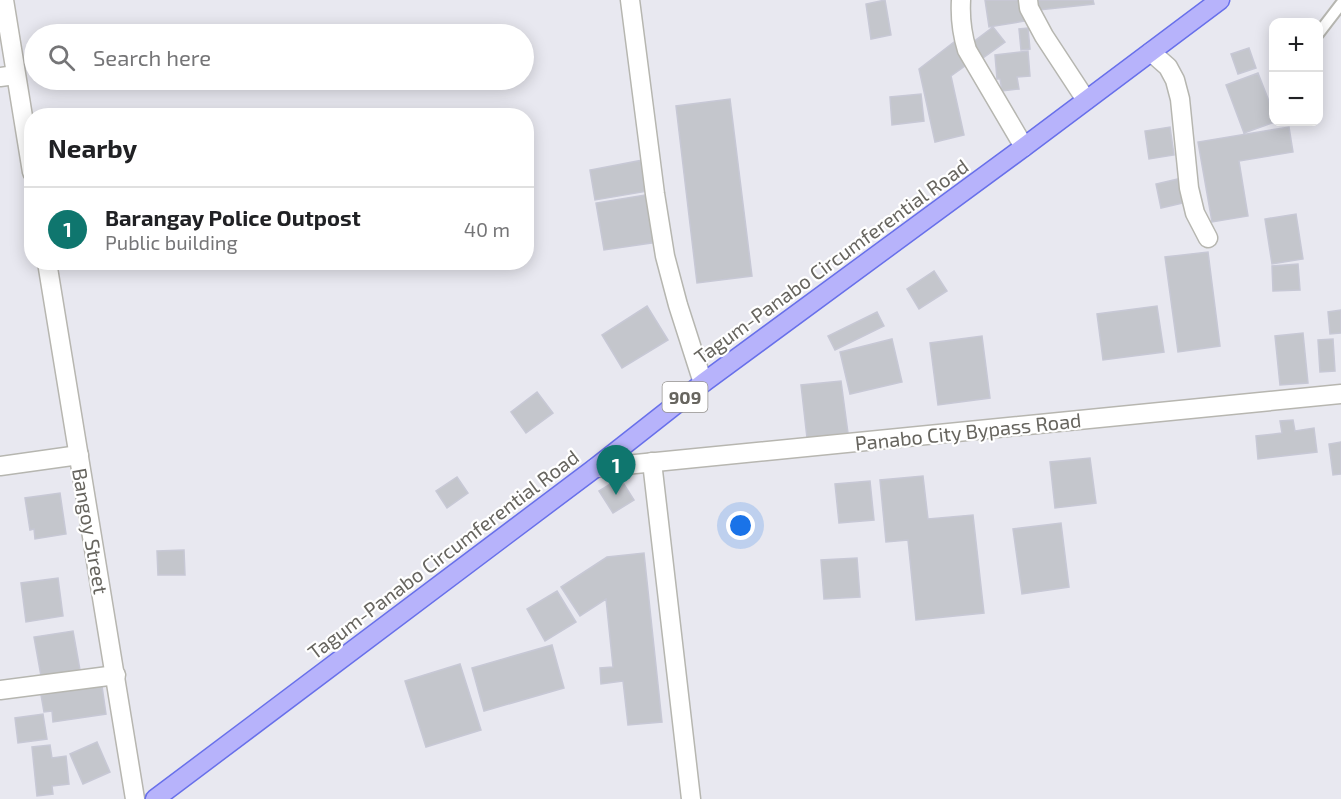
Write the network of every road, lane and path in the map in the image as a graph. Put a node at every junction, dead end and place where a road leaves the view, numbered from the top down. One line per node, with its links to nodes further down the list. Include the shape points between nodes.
1 (4, 0): 10 (main road)
2 (630, 0): 16 (main road, via 665,256)
3 (960, 0): 13 (main road, via 967,50)
4 (1028, 0): 11 (main road, via 1044,36)
5 (1220, 0): 7 (main road, Tagum-Panabo Circumferential Road / 909)
6 (1341, 4): 8 (lane)
7 (1202, 6): 9 (main road, Tagum-Panabo Circumferential Road / 909)
8 (1323, 27)
9 (1151, 52): 11 (main road, Tagum-Panabo Circumferential Road / 909); 14 (main road, via 1168,67 1175,81 1189,188 1195,213)
10 (8, 76): 12 (main road)
11 (1086, 100): 13 (main road, Tagum-Panabo Circumferential Road / 909)
12 (24, 139)
13 (1024, 147): 16 (main road, Tagum-Panabo Circumferential Road / 909)
14 (1208, 238)
15 (48, 270): 18 (main road, Bangoy Street)
16 (703, 383): 21 (main road, Tagum-Panabo Circumferential Road / 909)
17 (1341, 394): 19 (main road, Panabo City Bypass Road)
18 (79, 455): 20 (main road); 22 (main road, Bangoy Street)
19 (652, 462): 21 (main road, Panabo City Bypass Road); 26 (main road)
20 (0, 466)
21 (595, 468): 25 (main road, Tagum-Panabo Circumferential Road / 909)
22 (116, 675): 23 (main road); 24 (main road, Bangoy Street)
23 (0, 690)
24 (135, 799)
25 (155, 799)
26 (691, 799)

